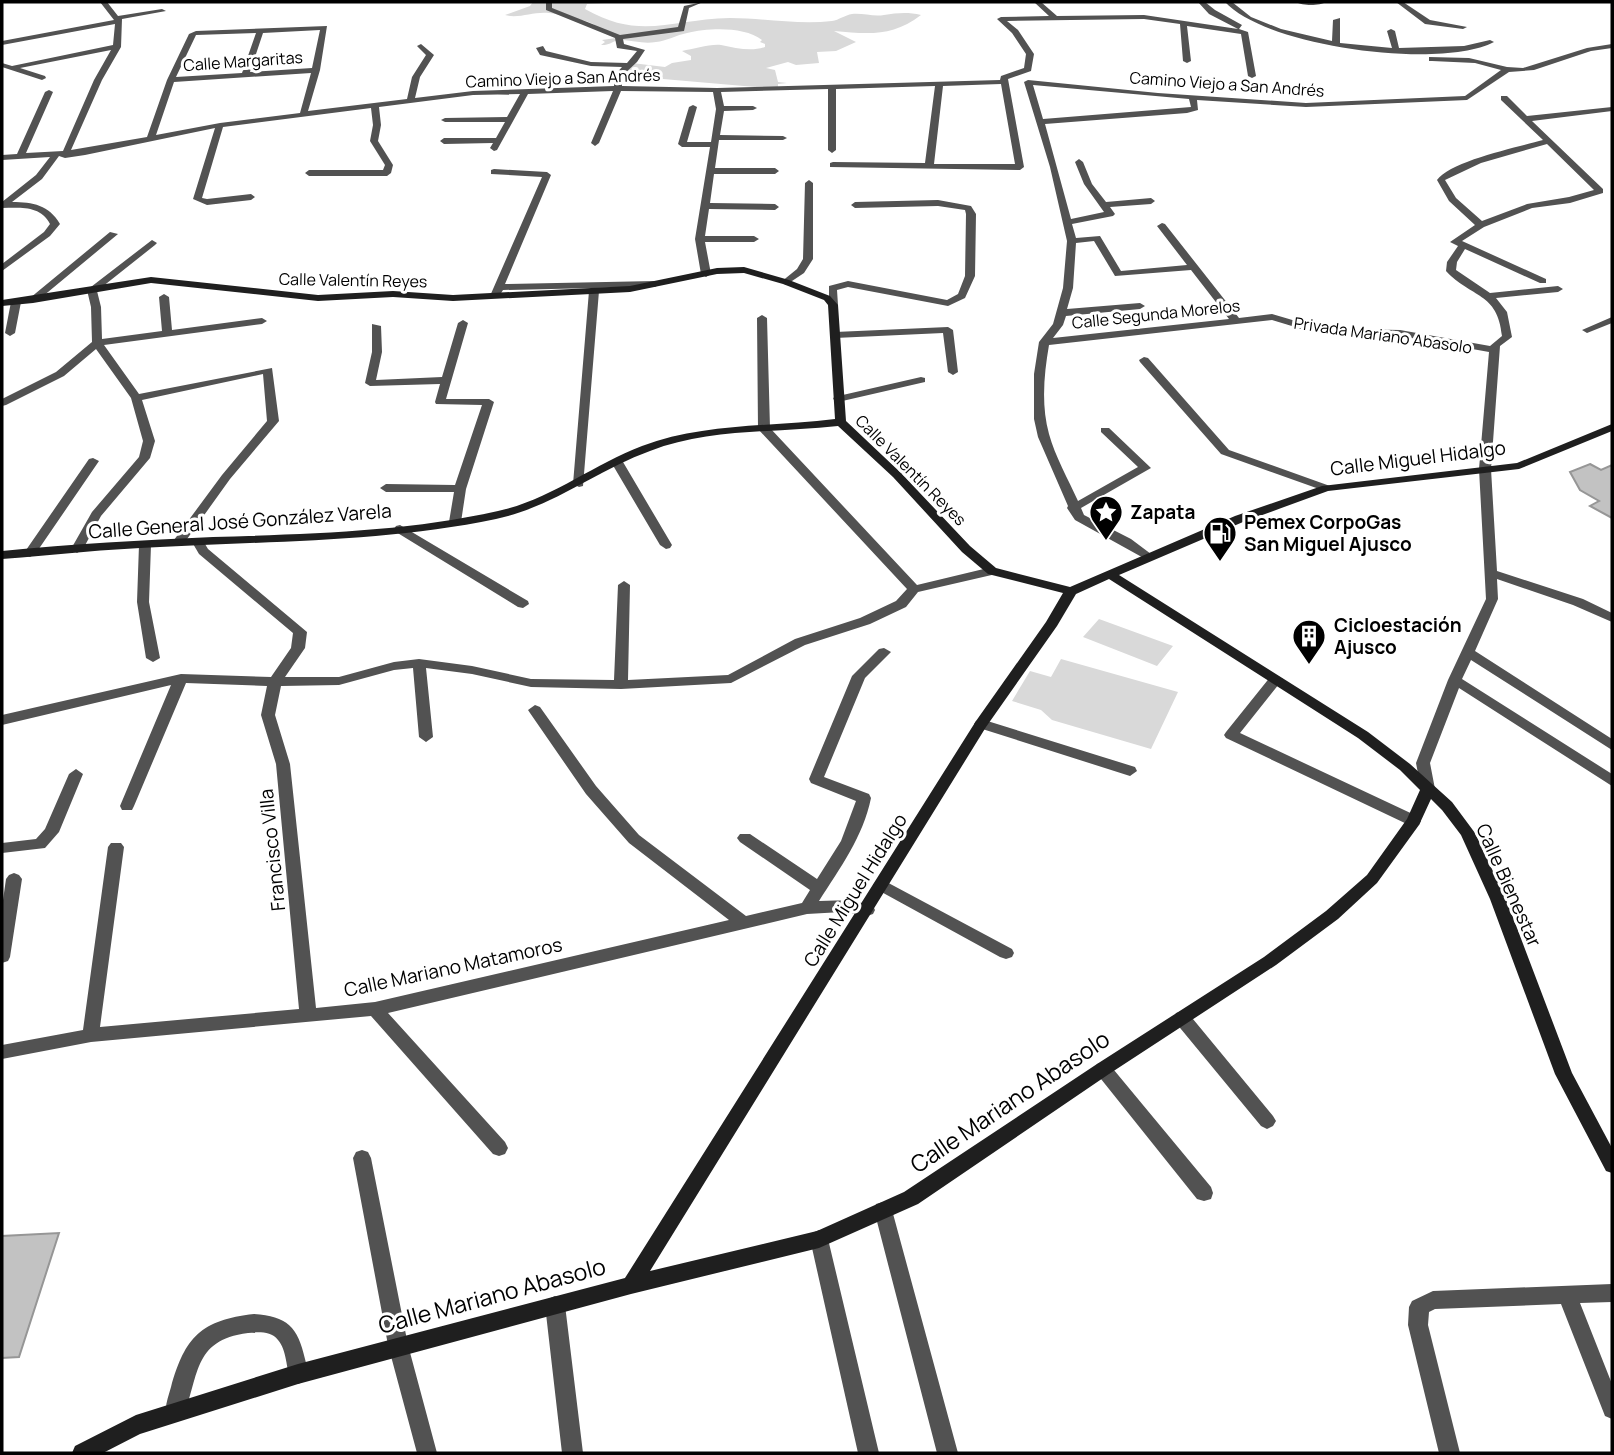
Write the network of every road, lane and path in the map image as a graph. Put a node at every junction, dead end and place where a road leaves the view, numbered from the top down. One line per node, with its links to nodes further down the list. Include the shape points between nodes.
1 (103, 2): 12 (street)
2 (550, 2): 19 (street, via 548,9)
3 (701, 2): 19 (street, via 686,7 681,29)
4 (1037, 2): 11 (street)
5 (1201, 2): 18 (street)
6 (1228, 2): 22 (street, via 1277,29)
7 (1299, 2): 8 (street)
8 (1323, 2)
9 (1399, 2): 15 (street, via 1429,22)
10 (162, 11): 12 (street)
11 (1053, 16): 14 (street, via 1144,17); 35 (street, via 1001,19 1030,54 1028,69)
12 (118, 19): 21 (street); 25 (street)
13 (1338, 20): 22 (street)
14 (1183, 23): 18 (street); 29 (street)
15 (1463, 27)
16 (1391, 31): 27 (street)
17 (260, 32): 34 (street, via 324,28); 36 (street); 39 (street, via 194,34)
18 (1244, 32): 37 (street)
19 (619, 37): 31 (street, via 620,46 641,51)
20 (1490, 42): 28 (street)
21 (2, 43)
22 (1335, 44): 27 (street)
23 (421, 46): 50 (street, via 430,55 416,77)
24 (1612, 46): 33 (street, via 1535,68)
25 (117, 47): 32 (street); 69 (street)
26 (540, 48): 31 (street, via 543,53 591,64)
27 (1396, 50): 28 (street)
28 (1408, 51): 33 (street, via 1420,58 1477,62)
29 (1187, 61)
30 (2, 65): 32 (street)
31 (628, 65): 44 (street, via 618,73)
32 (11, 68): 38 (street)
33 (1506, 70): 48 (street, Camino Viejo a San Andrés, via 1467,98 1306,106)
34 (316, 71): 36 (street, Calle Margaritas); 56 (street)
35 (1015, 73): 40 (street); 41 (street)
36 (245, 75): 39 (street, Calle Margaritas)
37 (1252, 75)
38 (42, 78)
39 (172, 80): 63 (street)
40 (1004, 82): 42 (street, Camino Viejo a San Andrés); 74 (street, via 1020,167)
41 (1028, 82): 48 (street, Camino Viejo a San Andrés); 60 (street)
42 (939, 84): 43 (street, Camino Viejo a San Andrés); 74 (street)
43 (832, 87): 46 (street, Camino Viejo a San Andrés); 68 (street)
44 (618, 88): 45 (street, Camino Viejo a San Andrés); 46 (street, Camino Viejo a San Andrés); 67 (street)
45 (526, 90): 50 (street, Camino Viejo a San Andrés); 57 (street)
46 (717, 90): 53 (street)
47 (49, 92): 70 (street)
48 (1192, 98): 60 (street, via 1195,108 1187,111)
49 (1504, 98): 58 (street)
50 (410, 102): 51 (street, Camino Viejo a San Andrés)
51 (374, 106): 56 (street, Camino Viejo a San Andrés); 78 (street, via 374,141 389,165 387,173)
52 (693, 107): 65 (street, via 682,144)
53 (720, 108): 54 (street); 65 (street)
54 (753, 108)
55 (1612, 108): 58 (street)
56 (303, 114): 61 (street, Camino Viejo a San Andrés)
57 (510, 119): 59 (street); 64 (street, via 497,144)
58 (1524, 119): 66 (street)
59 (445, 120)
60 (1041, 122): 87 (street)
61 (220, 125): 63 (street, Camino Viejo a San Andrés); 80 (street, via 197,199)
62 (783, 138): 65 (street)
63 (150, 140): 69 (street, Camino Viejo a San Andrés)
64 (444, 141)
65 (716, 141): 75 (street)
66 (1548, 141): 88 (street, via 1444,176 1444,188 1454,202); 88 (street, via 1600,191 1530,206)
67 (595, 142)
68 (832, 150)
69 (60, 155): 70 (street, Camino Viejo a San Andrés); 82 (street)
70 (20, 156): 71 (street, Camino Viejo a San Andrés)
71 (2, 157)
72 (1079, 162): 84 (street)
73 (833, 165): 74 (street)
74 (929, 166)
75 (712, 170): 76 (street); 85 (street)
76 (775, 171)
77 (494, 172): 105 (street, via 547,175)
78 (309, 173)
79 (808, 183): 100 (street, via 808,259)
80 (251, 197)
81 (1151, 201): 84 (street)
82 (2, 205): 97 (street, via 41,208 51,214 55,224)
83 (855, 205): 111 (street, via 938,203 968,208 970,276 962,296 948,303 848,284 832,288)
84 (1104, 205): 87 (street, via 1110,214)
85 (707, 206): 86 (street); 91 (street)
86 (775, 207)
87 (1068, 222): 93 (street)
88 (1481, 225): 95 (street)
89 (1162, 226): 96 (street)
90 (113, 234): 108 (street)
91 (700, 239): 92 (street); 98 (street)
92 (754, 239)
93 (1072, 240): 96 (street, via 1097,238 1118,274); 113 (street)
94 (152, 243): 103 (street)
95 (1459, 243): 99 (street); 107 (street, via 1451,271)
96 (1194, 267): 118 (street)
97 (2, 268)
98 (706, 274): 100 (street, Calle Valentín Reyes, via 744,270); 101 (street, Calle Valentín Reyes)
99 (1543, 281)
100 (786, 282): 111 (street, Calle Valentín Reyes, via 827,298)
101 (660, 284): 104 (street, Calle Valentín Reyes); 105 (street)
102 (1558, 289): 107 (street)
103 (92, 290): 105 (street, Calle Valentín Reyes, via 151,280 318,298 393,294 453,298); 108 (street, Calle Valentín Reyes); 126 (street)
104 (594, 291): 105 (street, Calle Valentín Reyes); 142 (street)
105 (497, 292)
106 (164, 296): 123 (street)
107 (1491, 296): 127 (street, via 1504,311 1507,337)
108 (33, 300): 109 (street, Calle Valentín Reyes)
109 (16, 302): 110 (street, Calle Valentín Reyes); 122 (street)
110 (2, 303)
111 (833, 305): 124 (street, Calle Valentín Reyes)
112 (1140, 306): 113 (street)
113 (1061, 313): 125 (street)
114 (1272, 317): 118 (street, Calle Segunda Morelos); 127 (street, Privada Mariano Abasolo, via 1305,327 1400,333)
115 (762, 318): 137 (street)
116 (1612, 320): 121 (street)
117 (262, 321): 123 (street)
118 (1236, 321): 125 (street, Calle Segunda Morelos)
119 (463, 323): 130 (street)
120 (376, 326): 130 (street, via 377,352 370,383)
121 (1587, 330)
122 (10, 333)
123 (167, 334): 126 (street)
124 (835, 335): 129 (street, via 948,330); 133 (street, Calle Valentín Reyes)
125 (1044, 342): 146 (street, via 1040,419)
126 (97, 343): 132 (street); 134 (street, via 60,374)
127 (1495, 350): 141 (street, Calle Mariano Abasolo)
128 (1144, 360): 144 (street, via 1224,452)
129 (953, 372)
130 (448, 380): 145 (street, via 440,399 443,404 489,402)
131 (921, 380): 133 (street)
132 (135, 398): 150 (street, via 268,370 273,421); 153 (street, via 149,441 144,458 96,515)
133 (838, 399): 135 (street, Calle Valentín Reyes)
134 (2, 403)
135 (841, 422): 137 (street, Calle General José González Varela); 157 (street, Calle Valentín Reyes)
136 (1612, 427): 141 (street, Calle Miguel Hidalgo, via 1520,466)
137 (764, 429): 140 (street, Calle General José González Varela, via 674,439); 161 (street)
138 (1105, 430): 146 (street, via 1145,468)
139 (93, 461): 154 (street)
140 (617, 462): 142 (street, Calle General José González Varela); 152 (street)
141 (1485, 469): 144 (street, Calle Miguel Hidalgo); 158 (street, Calle Mariano Abasolo)
142 (579, 484): 147 (street, Calle General José González Varela, via 530,506)
143 (386, 488): 145 (street)
144 (1326, 488): 156 (street, Calle Miguel Hidalgo)
145 (460, 489): 147 (street)
146 (1073, 508): 156 (street, via 1090,525)
147 (455, 522): 148 (street, Calle General José González Varela)
148 (400, 529): 149 (street, Calle General José González Varela, via 305,539); 163 (street)
149 (198, 542): 150 (street, Calle General José González Varela); 172 (street, via 300,632 298,648)
150 (178, 543): 151 (street, Calle General José González Varela)
151 (145, 545): 153 (street, Calle General José González Varela); 167 (street, via 143,602)
152 (666, 545)
153 (77, 550): 154 (street, Calle General José González Varela)
154 (30, 553): 155 (street, Calle General José González Varela)
155 (2, 555)
156 (1149, 557): 159 (street, Calle Miguel Hidalgo)
157 (992, 571): 161 (street); 162 (street, Calle Valentín Reyes)
158 (1491, 573): 164 (street); 166 (street, Calle Mariano Abasolo, via 1492,599)
159 (1109, 574): 162 (street, Calle Miguel Hidalgo); 170 (street, Calle Bienestar)
160 (624, 584): 173 (street)
161 (914, 589): 173 (street, via 901,604 800,642 731,679)
162 (1071, 592): 176 (street, Calle Miguel Hidalgo)
163 (523, 604)
164 (1612, 617)
165 (884, 652): 190 (street, via 859,676 816,779 864,797 854,831)
166 (1468, 652): 171 (street, Calle Mariano Abasolo); 178 (street)
167 (153, 658)
168 (419, 663): 172 (street, via 339,681); 173 (street, via 531,684); 177 (street)
169 (180, 678): 172 (street); 175 (street); 183 (street)
170 (1276, 679): 182 (street, Calle Bienestar, via 1363,735); 184 (street, via 1231,735)
171 (1455, 680): 181 (street); 182 (street, Calle Mariano Abasolo, via 1423,763)
172 (275, 682): 197 (street, Francisco Villa, via 268,715 283,764)
173 (621, 685)
174 (535, 710): 193 (street, via 591,790 634,839)
175 (2, 720)
176 (981, 724): 179 (street); 189 (street, Calle Miguel Hidalgo)
177 (426, 737)
178 (1612, 745)
179 (1130, 771)
180 (76, 774): 187 (street, via 51,832 40,844)
181 (1612, 781)
182 (1428, 789): 184 (street, Calle Mariano Abasolo); 205 (street, Calle Bienestar, via 1467,833 1517,946 1564,1074)
183 (127, 806)
184 (1414, 821): 198 (street, Calle Mariano Abasolo, via 1372,879 1332,915)
185 (745, 838): 190 (street)
186 (116, 847): 199 (street)
187 (2, 849)
188 (14, 879): 195 (street)
189 (881, 886): 192 (street, Calle Miguel Hidalgo); 194 (street)
190 (820, 888): 191 (street)
191 (807, 908): 192 (street, Calle Mariano Matamoros); 193 (street, Calle Mariano Matamoros)
192 (867, 910): 209 (street, Calle Miguel Hidalgo)
193 (745, 924): 196 (street, Calle Mariano Matamoros)
194 (1006, 953)
195 (2, 957)
196 (376, 1009): 197 (street, Calle Mariano Matamoros); 203 (street)
197 (309, 1016): 199 (street, Calle Mariano Matamoros)
198 (1182, 1018): 201 (street, Calle Mariano Abasolo); 202 (street)
199 (90, 1035): 200 (street, Calle Mariano Matamoros)
200 (2, 1052)
201 (1103, 1069): 206 (street); 207 (street, Calle Mariano Abasolo, via 911,1198)
202 (1267, 1121)
203 (499, 1149)
204 (362, 1158): 213 (street)
205 (1612, 1165)
206 (1204, 1193)
207 (883, 1210): 208 (street, Calle Mariano Abasolo); 221 (street)
208 (818, 1238): 209 (street, Calle Mariano Abasolo); 220 (street)
209 (631, 1284): 212 (street, Calle Mariano Abasolo)
210 (1612, 1293): 211 (street)
211 (1567, 1295): 215 (street); 222 (street, via 1433,1300 1419,1307 1418,1325)
212 (555, 1305): 213 (street, Calle Mariano Abasolo); 219 (street)
213 (398, 1345): 214 (street, Calle Mariano Abasolo); 218 (street)
214 (298, 1374): 216 (street, Calle Mariano Abasolo); 216 (street, via 287,1334 278,1326 263,1321 212,1332 189,1363)
215 (1612, 1409)
216 (175, 1412): 217 (street, Calle Mariano Abasolo, via 136,1425)
217 (82, 1453)
218 (427, 1453)
219 (573, 1453)
220 (869, 1453)
221 (948, 1453)
222 (1449, 1453)

